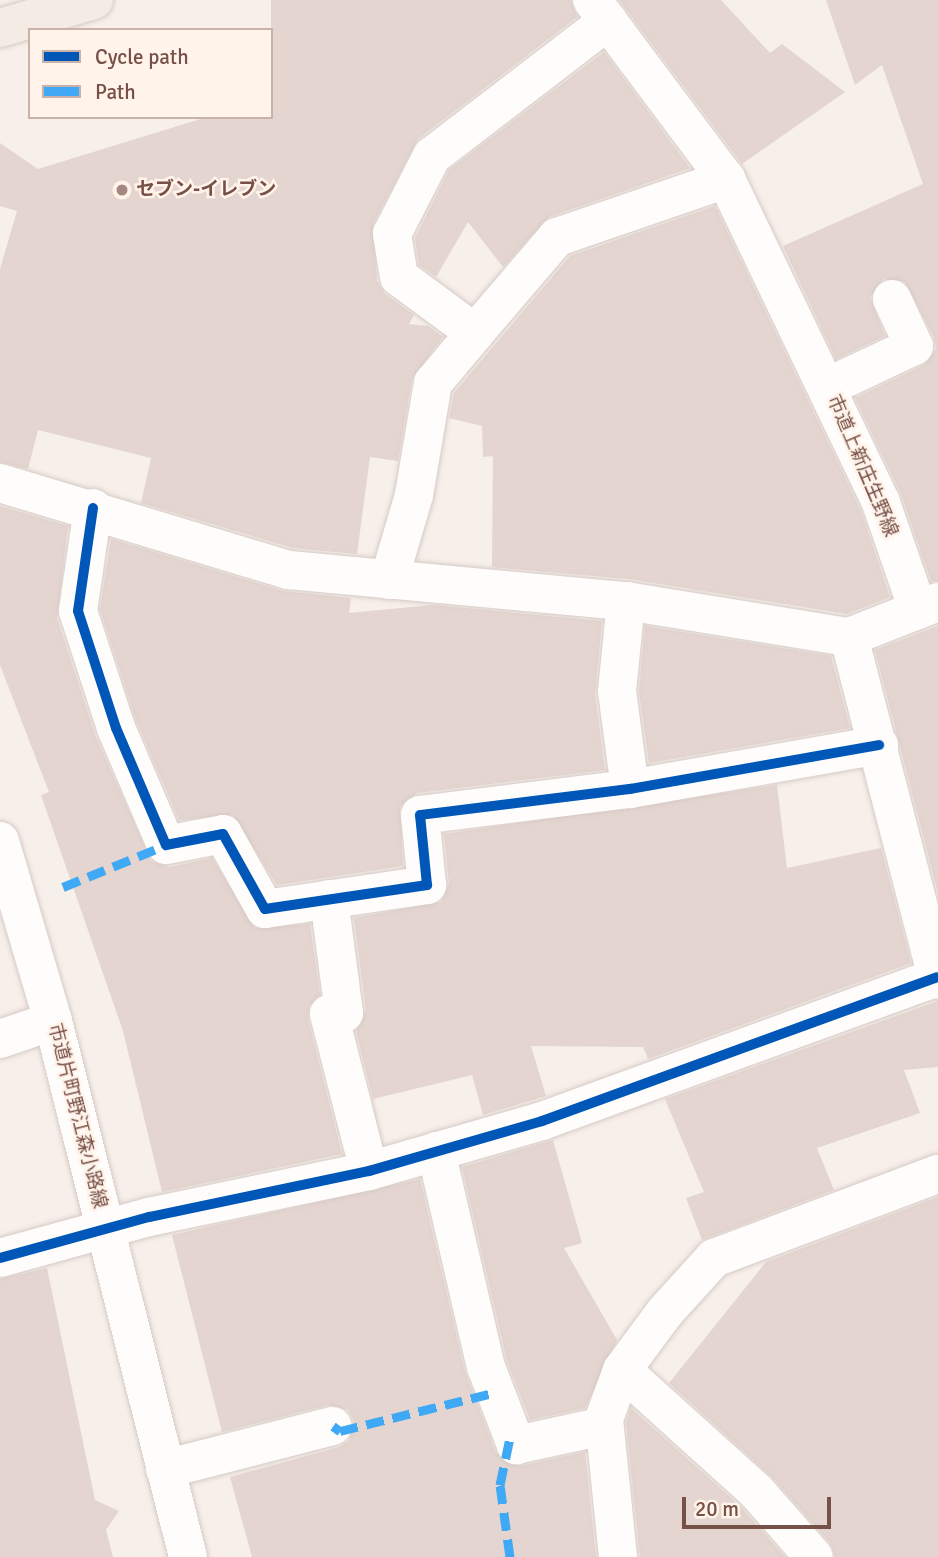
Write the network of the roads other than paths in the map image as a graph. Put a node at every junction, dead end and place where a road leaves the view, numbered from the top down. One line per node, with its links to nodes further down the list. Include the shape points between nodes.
1 (94, 0): 3 (main road)
2 (600, 10): 4 (street, 市道上新庄生野線); 6 (street, via 432,156 392,234 399,277)
3 (0, 29)
4 (726, 179): 6 (street, via 557,237); 7 (street, 市道上新庄生野線)
5 (892, 299): 7 (street, via 914,346)
6 (475, 334): 10 (street, via 433,383 414,495)
7 (827, 387): 12 (street, 市道上新庄生野線)
8 (0, 483): 9 (street)
9 (93, 508): 10 (street, via 289,570); 17 (street, via 78,611 116,728 166,845 223,834 265,909)
10 (389, 580): 11 (street)
11 (626, 601): 13 (street); 15 (street, via 617,691)
12 (928, 606): 13 (street, 市道上新庄生野線)
13 (849, 637): 14 (street)
14 (879, 745): 15 (street); 18 (street)
15 (630, 789): 17 (street, via 419,815 427,884)
16 (0, 841): 19 (street, 市道片町野江森小路線)
17 (329, 899): 22 (street, via 344,1013 329,1014)
18 (938, 979): 21 (street, via 646,1087)
19 (53, 1021): 20 (street); 24 (street, 市道片町野江森小路線)
20 (0, 1039)
21 (436, 1151): 22 (street); 28 (street, via 486,1367 516,1445)
22 (369, 1171): 24 (street)
23 (938, 1174): 26 (street, via 714,1258)
24 (106, 1232): 25 (street); 29 (street, 市道片町野江森小路線)
25 (0, 1258)
26 (622, 1370): 28 (street); 32 (street, via 757,1492)
27 (333, 1426): 29 (street)
28 (604, 1426): 31 (street)
29 (165, 1469): 30 (street, 市道片町野江森小路線)
30 (187, 1557)
31 (618, 1557)
32 (814, 1557)

